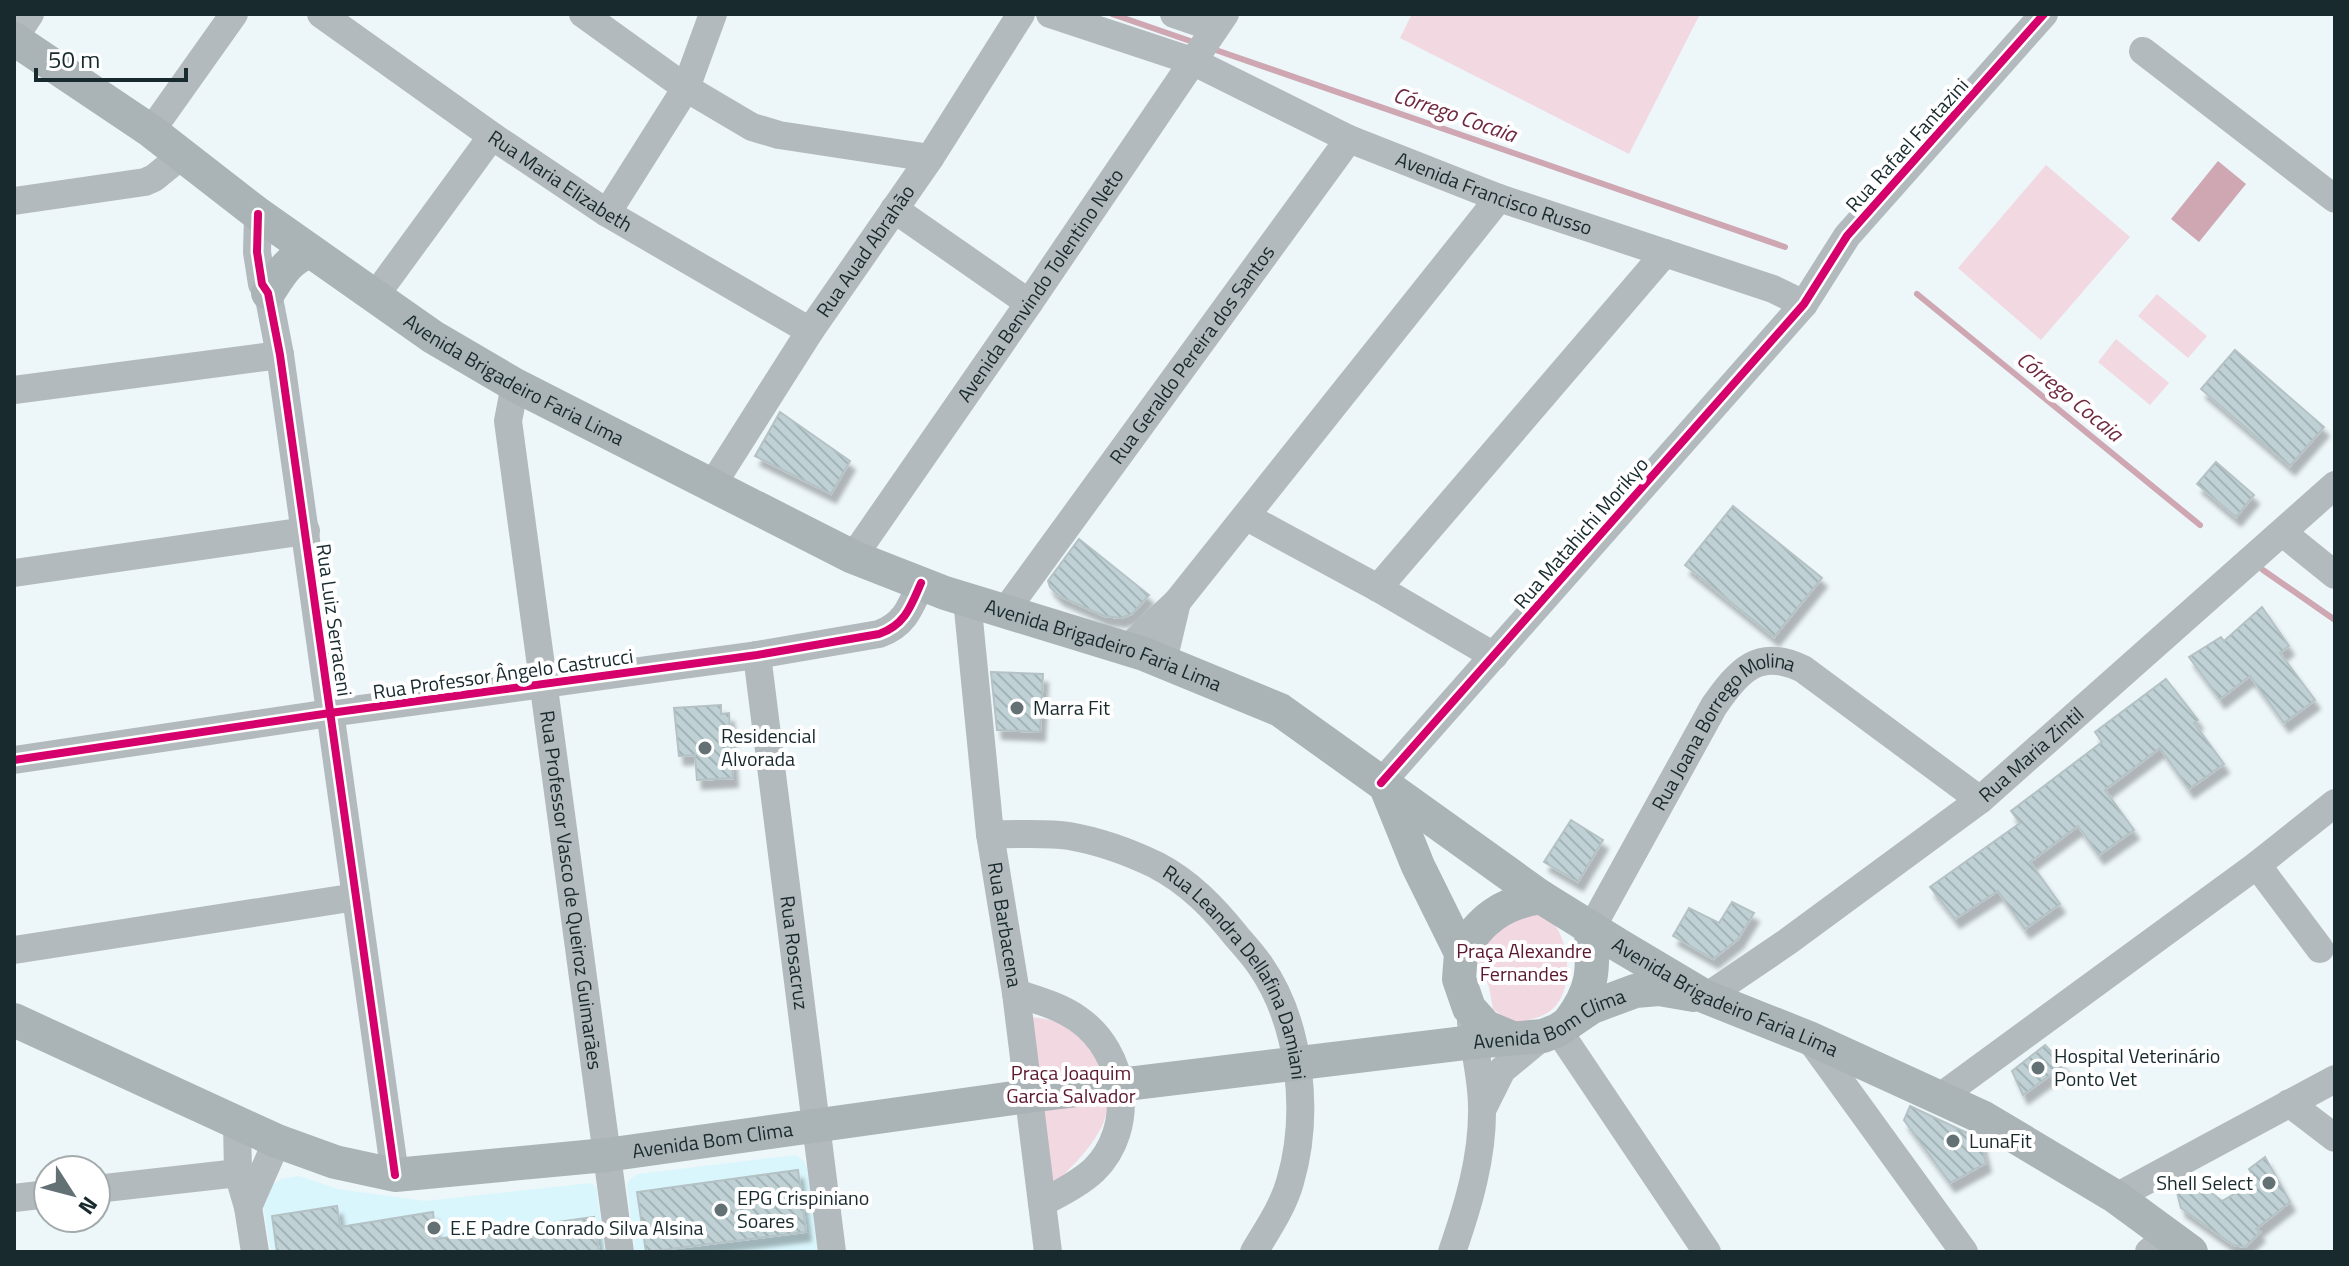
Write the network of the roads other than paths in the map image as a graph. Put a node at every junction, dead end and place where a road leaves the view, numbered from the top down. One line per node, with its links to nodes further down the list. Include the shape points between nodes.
1 (30, 14): 10 (street)
2 (234, 14): 14 (street)
3 (321, 14): 15 (street, Rua Maria Elizabeth)
4 (583, 14): 13 (street)
5 (713, 14): 13 (street)
6 (1021, 14): 18 (street, Rua Auad Abrahão)
7 (1050, 14): 11 (street)
8 (1174, 14): 11 (street)
9 (2044, 14): 29 (street, Rua Rafael Fantazini, via 1847,236)
10 (14, 38): 14 (main road, Avenida Brigadeiro Faria Lima)
11 (1208, 39): 16 (street, Avenida Francisco Russo); 30 (street, Avenida Benvindo Tolentino Neto)
12 (2143, 51): 20 (street)
13 (686, 88): 18 (street, via 765,132); 23 (street)
14 (151, 131): 17 (main road, Avenida Brigadeiro Faria Lima)
15 (492, 136): 23 (street, Rua Maria Elizabeth); 28 (street)
16 (1349, 139): 19 (street, Avenida Francisco Russo); 41 (street, Rua Geraldo Pereira dos Santos)
17 (181, 156): 21 (street, via 145,182); 24 (main road, Avenida Brigadeiro Faria Lima)
18 (930, 158): 22 (street, Rua Auad Abrahão)
19 (1499, 198): 26 (street, Avenida Francisco Russo); 37 (street)
20 (2335, 199)
21 (14, 201)
22 (894, 209): 30 (street); 31 (street, Rua Auad Abrahão)
23 (607, 213): 31 (street, Rua Maria Elizabeth)
24 (258, 214): 25 (main road, Avenida Brigadeiro Faria Lima); 27 (street, Rua Luiz Serraceni, via 257,252)
25 (310, 251): 27 (main road, via 284,268); 28 (main road, Avenida Brigadeiro Faria Lima)
26 (1665, 253): 29 (street, Avenida Francisco Russo); 45 (street)
27 (268, 293): 32 (street, Rua Luiz Serraceni)
28 (375, 296): 33 (main road, Avenida Brigadeiro Faria Lima)
29 (1810, 296): 52 (street, Rua Matahichi Morikyo)
30 (1029, 303): 40 (street, Avenida Benvindo Tolentino Neto)
31 (810, 331): 36 (street, Rua Auad Abrahão)
32 (280, 355): 34 (street); 38 (street, Rua Luiz Serraceni)
33 (515, 385): 36 (main road, Avenida Brigadeiro Faria Lima); 54 (street, Rua Professor Vasco de Queiroz Guimarães, via 508,421)
34 (14, 390)
35 (2335, 485): 39 (street, Rua Maria Zintil)
36 (711, 487): 40 (main road, Avenida Brigadeiro Faria Lima)
37 (1247, 517): 45 (street); 47 (street)
38 (306, 531): 42 (street); 55 (street, Rua Luiz Serraceni)
39 (2283, 533): 43 (street); 58 (street, Rua Maria Zintil)
40 (853, 557): 44 (main road, Avenida Brigadeiro Faria Lima)
41 (1036, 569): 48 (street, Rua Geraldo Pereira dos Santos); 49 (street)
42 (14, 573)
43 (2335, 575)
44 (921, 583): 46 (main road, Avenida Brigadeiro Faria Lima); 51 (street, Rua Professor Ângelo Castrucci, via 907,615 892,630)
45 (1378, 588): 52 (street)
46 (967, 599): 48 (main road, Avenida Brigadeiro Faria Lima); 60 (street, Rua Barbacena)
47 (1177, 602): 50 (street); 53 (street)
48 (1006, 610): 49 (main road, Avenida Brigadeiro Faria Lima)
49 (1045, 623): 50 (main road, Avenida Brigadeiro Faria Lima)
50 (1127, 649): 53 (main road, Avenida Brigadeiro Faria Lima)
51 (757, 655): 54 (street, Rua Professor Ângelo Castrucci); 86 (street, Rua Rosacruz)
52 (1494, 656): 57 (street, Rua Matahichi Morikyo)
53 (1163, 661): 57 (main road, Avenida Brigadeiro Faria Lima, via 1280,710)
54 (545, 684): 55 (street, Rua Professor Ângelo Castrucci); 89 (street, Rua Professor Vasco de Queiroz Guimarães)
55 (330, 713): 56 (street, Rua Professor Ângelo Castrucci); 62 (street, Rua Luiz Serraceni)
56 (14, 760)
57 (1384, 785): 63 (main road, Avenida Brigadeiro Faria Lima); 67 (main road)
58 (1980, 800): 64 (street, Rua Joana Borrego Molina, via 1803,669 1774,658 1759,661 1736,678 1714,706); 69 (street, Rua Maria Zintil)
59 (2335, 803): 61 (street)
60 (990, 834): 68 (street, Rua Barbacena); 76 (street, Rua Leandra Dellafina Damiani, via 1067,836 1104,845 1157,866 1202,895 1261,966 1280,1001)
61 (2257, 865): 65 (street); 81 (street)
62 (356, 897): 66 (street); 91 (street, Rua Luiz Serraceni)
63 (1541, 897): 64 (main road, Avenida Brigadeiro Faria Lima); 67 (main road, via 1501,908 1471,935)
64 (1591, 929): 69 (main road, Avenida Brigadeiro Faria Lima); 72 (main road, via 1590,987 1581,1006)
65 (2320, 949)
66 (14, 950)
67 (1461, 953): 70 (main road, via 1459,979)
68 (1016, 993): 79 (street, via 1079,1019 1108,1051); 80 (street, Rua Barbacena)
69 (1706, 997): 72 (main road, Avenida Bom Clima, via 1659,989 1635,991); 73 (main road, Avenida Brigadeiro Faria Lima)
70 (1469, 1008): 72 (main road, via 1486,1027); 74 (street); 75 (main road, Avenida Bom Clima, via 1460,1027)
71 (14, 1020): 85 (main road, Avenida Bom Clima)
72 (1546, 1032): 74 (main road, Avenida Bom Clima); 83 (street, via 1502,1070); 103 (street)
73 (1809, 1038): 77 (main road, Avenida Brigadeiro Faria Lima); 84 (street)
74 (1473, 1042): 75 (main road, Avenida Bom Clima); 83 (street)
75 (1439, 1047): 76 (main road, Avenida Bom Clima)
76 (1298, 1063): 79 (main road, Avenida Bom Clima); 101 (street, Rua Leandra Dellafina Damiani, via 1300,1135 1290,1183)
77 (1885, 1071): 81 (main road, Avenida Brigadeiro Faria Lima); 84 (street, via 1867,1102)
78 (2335, 1079): 82 (street)
79 (1122, 1086): 80 (main road, Avenida Bom Clima); 94 (street, via 1120,1122 1096,1168)
80 (1028, 1096): 86 (main road, Avenida Bom Clima); 94 (street, Rua Barbacena)
81 (1940, 1097): 93 (main road, Avenida Brigadeiro Faria Lima)
82 (2289, 1103): 87 (street); 93 (street)
83 (1483, 1110): 102 (street, via 1473,1189)
84 (1867, 1118): 104 (street)
85 (237, 1123): 88 (main road, Avenida Bom Clima); 90 (street)
86 (815, 1127): 89 (main road, Avenida Bom Clima); 99 (street, Rua Rosacruz)
87 (2335, 1138)
88 (277, 1141): 91 (main road, Avenida Bom Clima, via 335,1162); 95 (street)
89 (606, 1155): 91 (main road, Avenida Bom Clima); 98 (street, Rua Professor Vasco de Queiroz Guimarães)
90 (238, 1173): 92 (street); 95 (street)
91 (395, 1175)
92 (112, 1187)
93 (2116, 1197): 96 (main road, Avenida Brigadeiro Faria Lima)
94 (1042, 1203): 100 (street, Rua Barbacena)
95 (248, 1207): 97 (street)
96 (2169, 1246)
97 (255, 1252)
98 (620, 1252)
99 (832, 1252)
100 (1048, 1252)
101 (1254, 1252)
102 (1452, 1252)
103 (1707, 1252)
104 (1964, 1252)

